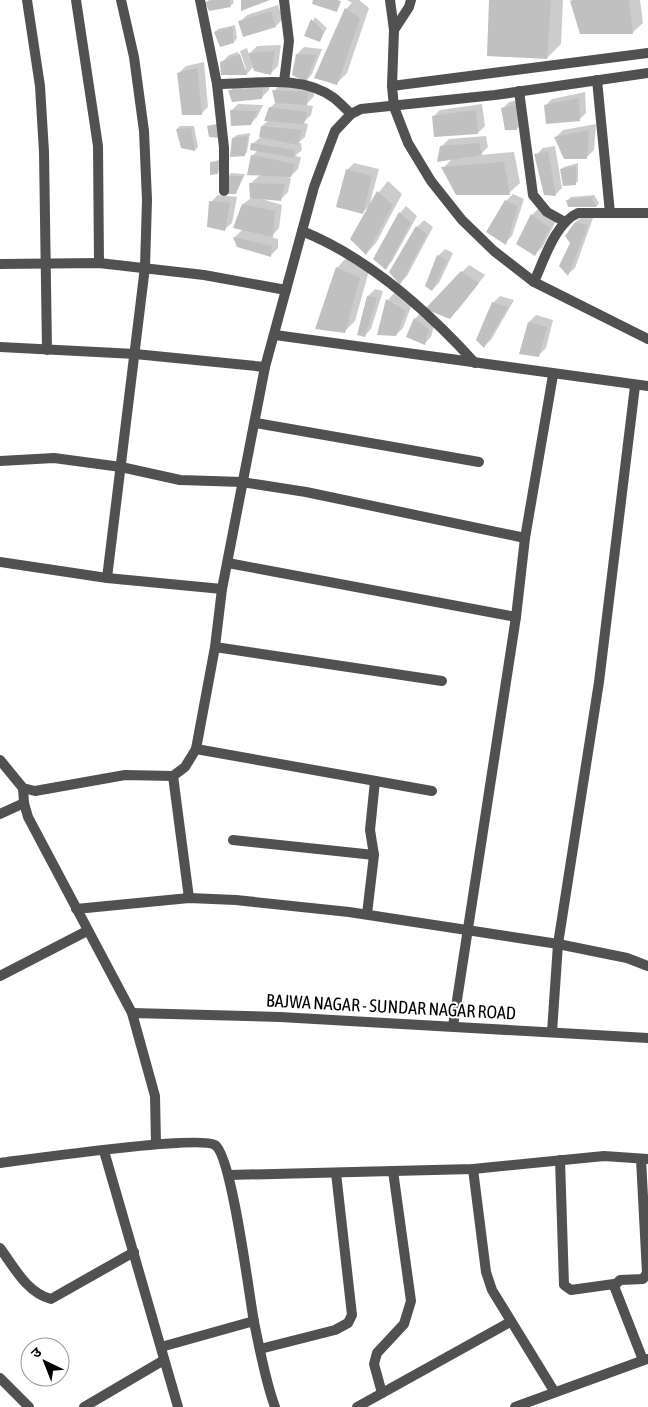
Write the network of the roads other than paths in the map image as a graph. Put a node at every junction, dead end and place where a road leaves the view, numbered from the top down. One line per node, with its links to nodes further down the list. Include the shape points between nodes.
1 (27, 0): 25 (street, via 40,86)
2 (76, 0): 23 (street, via 98,146)
3 (122, 0): 26 (street, via 144,130)
4 (200, 0): 13 (street)
5 (284, 0): 12 (street, via 290,41)
6 (390, 0): 8 (street)
7 (411, 0): 8 (street)
8 (394, 30): 14 (street)
9 (648, 53): 14 (street)
10 (648, 73): 11 (street)
11 (597, 80): 15 (street); 19 (street)
12 (284, 82): 13 (street); 17 (street, via 334,98)
13 (217, 84): 18 (street, via 224,148)
14 (392, 86): 16 (street)
15 (519, 91): 16 (street); 21 (street, via 533,195 547,212)
16 (394, 107): 17 (street, via 361,108); 27 (street, via 408,143 431,182 475,233)
17 (351, 114): 22 (street, via 335,131)
18 (224, 192)
19 (610, 213): 20 (street); 21 (street, via 578,213)
20 (648, 213)
21 (565, 222): 27 (street)
22 (302, 231): 28 (street); 34 (street, via 357,258 444,330)
23 (99, 263): 25 (street); 26 (street)
24 (0, 264): 25 (street)
25 (46, 264): 32 (street)
26 (145, 267): 28 (street); 33 (street)
27 (534, 282): 30 (street)
28 (286, 290): 29 (street)
29 (275, 335): 34 (street); 35 (street)
30 (648, 339)
31 (0, 347): 32 (street)
32 (47, 350): 33 (street)
33 (135, 354): 35 (street); 42 (street)
34 (475, 363): 36 (street)
35 (266, 367): 39 (street)
36 (553, 375): 37 (street); 44 (street)
37 (635, 386): 38 (street); 67 (street, via 599,682)
38 (648, 386)
39 (256, 423): 41 (street); 43 (street)
40 (0, 461): 42 (street, via 54,458)
41 (479, 462)
42 (121, 467): 43 (street, via 180,480); 47 (street)
43 (242, 482): 44 (street, via 306,492); 46 (street)
44 (526, 538): 49 (street)
45 (0, 562): 47 (street)
46 (228, 563): 48 (street); 49 (street)
47 (107, 578): 48 (street)
48 (222, 589): 50 (street)
49 (516, 617): 65 (street)
50 (215, 647): 51 (street); 52 (street)
51 (442, 681)
52 (196, 749): 54 (street, via 185,767); 55 (street)
53 (0, 760): 56 (street)
54 (173, 776): 56 (street, via 125,775 35,791); 62 (street)
55 (375, 781): 57 (street); 61 (street, via 370,830)
56 (24, 788): 58 (street)
57 (432, 791)
58 (24, 803): 59 (street); 63 (street)
59 (0, 814)
60 (233, 840): 61 (street)
61 (374, 855): 64 (street)
62 (189, 898): 63 (street); 64 (street)
63 (76, 909): 66 (street)
64 (367, 914): 65 (street)
65 (467, 929): 67 (street); 71 (street)
66 (87, 931): 69 (street); 70 (street)
67 (558, 944): 68 (street, via 627,958); 72 (street)
68 (648, 966)
69 (0, 976)
70 (132, 1013): 71 (street, BAJWA NAGAR - SUNDAR NAGAR ROAD); 74 (street, via 154,1096)
71 (452, 1026): 72 (street, BAJWA NAGAR - SUNDAR NAGAR ROAD)
72 (552, 1032): 73 (street, BAJWA NAGAR - SUNDAR NAGAR ROAD)
73 (648, 1038)
74 (156, 1144): 75 (street); 82 (street, via 214,1144 223,1156)
75 (104, 1151): 78 (street); 84 (street)
76 (645, 1159): 77 (street, via 604,1156); 85 (street, via 647,1273 639,1281 620,1280)
77 (560, 1160): 79 (street); 85 (street, via 564,1285 571,1290)
78 (0, 1163)
79 (473, 1169): 80 (street); 87 (street, via 486,1272)
80 (392, 1171): 81 (street); 94 (street, via 412,1301 404,1324 375,1359)
81 (336, 1173): 82 (street); 89 (street, via 352,1315 348,1323 335,1330)
82 (229, 1175): 86 (street)
83 (0, 1248): 84 (street, via 32,1290 51,1299)
84 (134, 1252): 88 (street)
85 (614, 1284): 90 (street)
86 (254, 1321): 88 (street); 89 (street)
87 (510, 1322): 93 (street); 94 (street)
88 (161, 1347): 91 (street)
89 (260, 1349): 98 (street)
90 (645, 1359): 93 (street)
91 (164, 1360): 96 (street); 97 (street)
92 (0, 1378): 95 (street)
93 (554, 1391): 100 (street)
94 (382, 1393): 99 (street)
95 (29, 1407)
96 (84, 1407)
97 (178, 1407)
98 (275, 1407)
99 (357, 1407)
100 (515, 1407)

